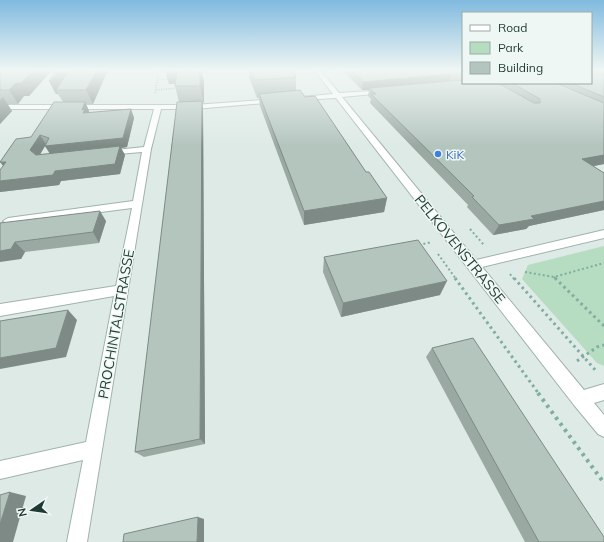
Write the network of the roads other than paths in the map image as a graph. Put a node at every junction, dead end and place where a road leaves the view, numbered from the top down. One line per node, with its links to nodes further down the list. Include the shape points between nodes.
1 (344, 95): 2 (street)
2 (337, 96): 6 (street); 12 (street, PELKOVENSTRASSE)
3 (60, 100): 5 (street)
4 (0, 107): 5 (street)
5 (55, 107): 6 (street)
6 (155, 107): 7 (street, PROCHINTALSTRASSE)
7 (147, 149): 8 (street); 9 (street, PROCHINTALSTRASSE)
8 (95, 154)
9 (137, 204): 10 (street); 13 (street, PROCHINTALSTRASSE)
10 (8, 221)
11 (604, 234): 12 (street)
12 (473, 265): 16 (street, PELKOVENSTRASSE)
13 (122, 290): 14 (street); 18 (street, PROCHINTALSTRASSE)
14 (0, 310)
15 (604, 392): 16 (street)
16 (580, 399): 17 (street, PELKOVENSTRASSE)
17 (604, 428)
18 (93, 449): 19 (street); 20 (street, PROCHINTALSTRASSE)
19 (0, 470)
20 (77, 542)

